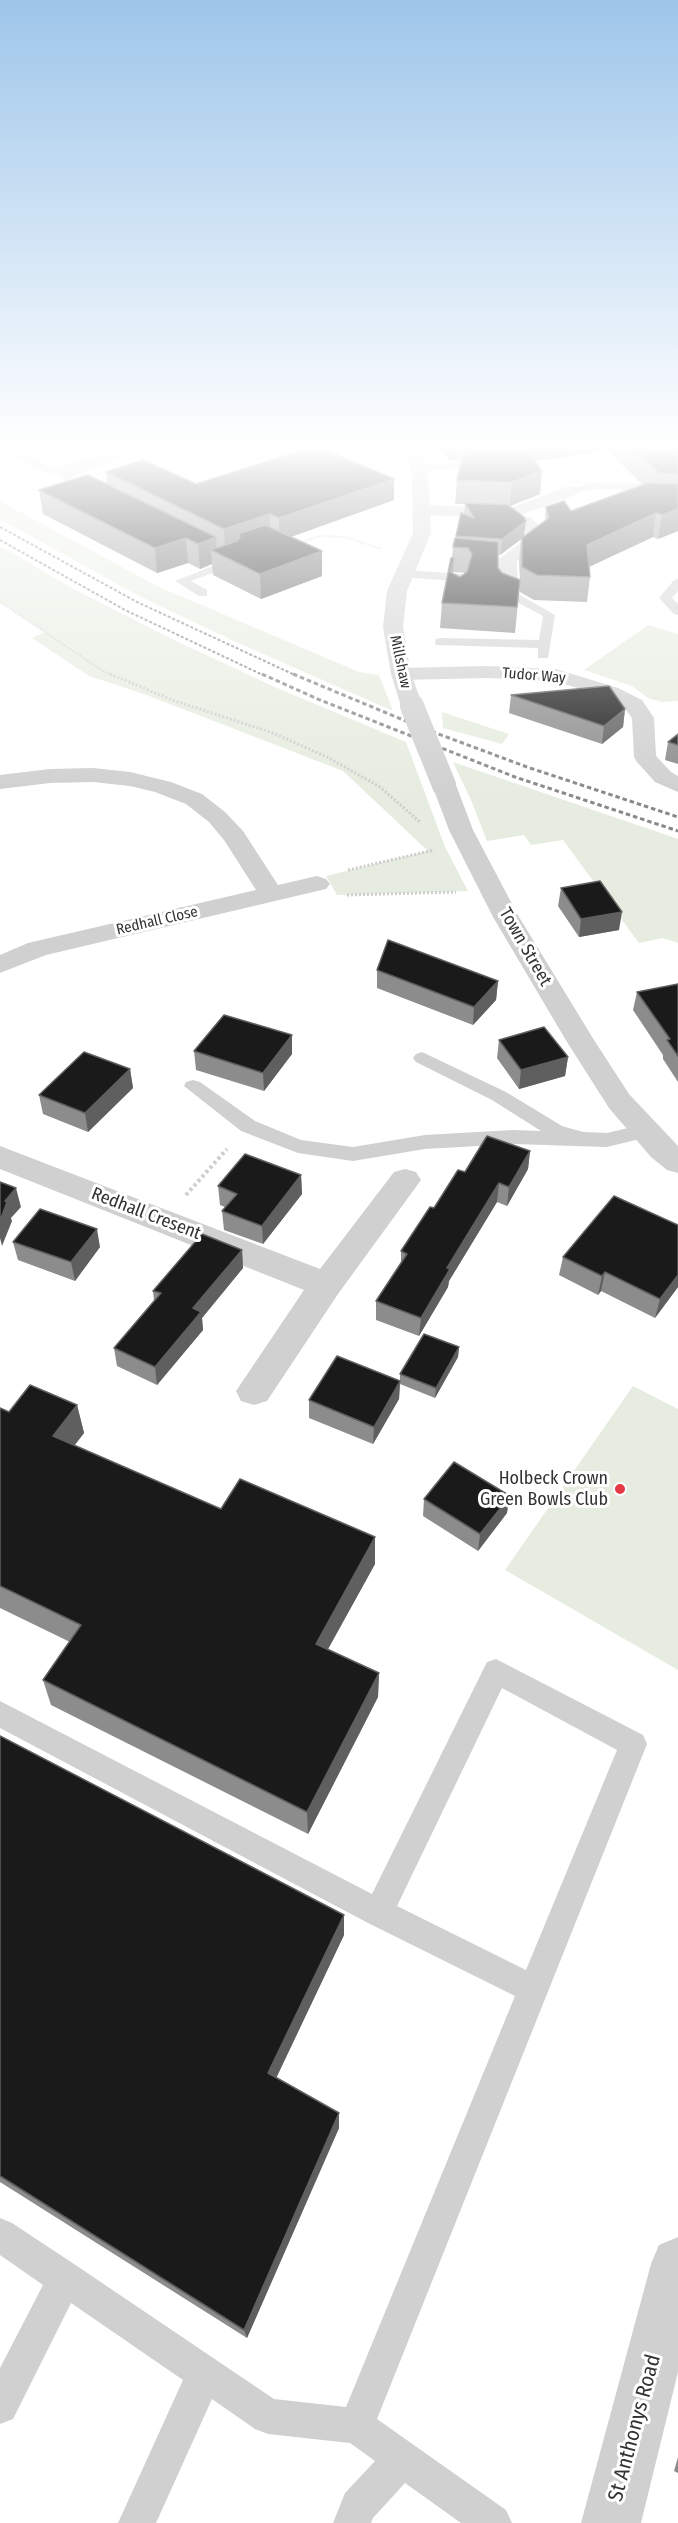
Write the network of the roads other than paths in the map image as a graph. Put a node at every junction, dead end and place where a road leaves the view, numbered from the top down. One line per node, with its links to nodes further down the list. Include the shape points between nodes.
1 (232, 562): 7 (lane, via 181,581)
2 (411, 562): 4 (street, Millshaw)
3 (503, 562): 6 (street)
4 (408, 569): 8 (lane, via 462,579); 11 (street, Millshaw, via 397,591 393,627)
5 (678, 583): 9 (lane, via 665,598)
6 (508, 591): 10 (lane, via 549,615 544,650)
7 (203, 593)
8 (457, 597)
9 (678, 611)
10 (441, 642)
11 (400, 674): 12 (street, Millshaw); 14 (street, Tudor Way, via 556,675 611,692 634,705 643,718 645,757 663,777)
12 (412, 706): 20 (street, Town Street, bridge, via 462,830 493,891 581,1042 619,1101)
13 (0, 782): 16 (street, via 50,776 111,777 163,787 194,799 234,836)
14 (678, 785)
15 (317, 884): 16 (street, Redhall Close)
16 (272, 895): 17 (street, Redhall Close, via 38,949)
17 (0, 965)
18 (422, 1058): 21 (lane, via 499,1096 555,1131)
19 (193, 1086): 21 (lane, via 248,1126 298,1146 353,1154 425,1142 513,1137)
20 (645, 1131): 21 (lane); 23 (street, Town Street)
21 (607, 1140)
22 (0, 1157): 25 (street, Redhall Cresent)
23 (678, 1162)
24 (405, 1180): 25 (street)
25 (327, 1285): 26 (street)
26 (254, 1391)
27 (0, 1714): 28 (lane)
28 (378, 1913): 29 (lane); 29 (lane, via 496,1671 633,1744)
29 (533, 1989): 35 (lane)
30 (0, 2235): 32 (lane)
31 (678, 2264): 40 (street, St Anthonys Road)
32 (65, 2278): 33 (lane); 34 (lane)
33 (205, 2373): 35 (lane, via 268,2416); 37 (lane)
34 (0, 2406)
35 (356, 2426): 36 (lane)
36 (402, 2459): 38 (lane, via 358,2506); 39 (lane)
37 (137, 2523)
38 (352, 2523)
39 (493, 2523)
40 (611, 2523)

